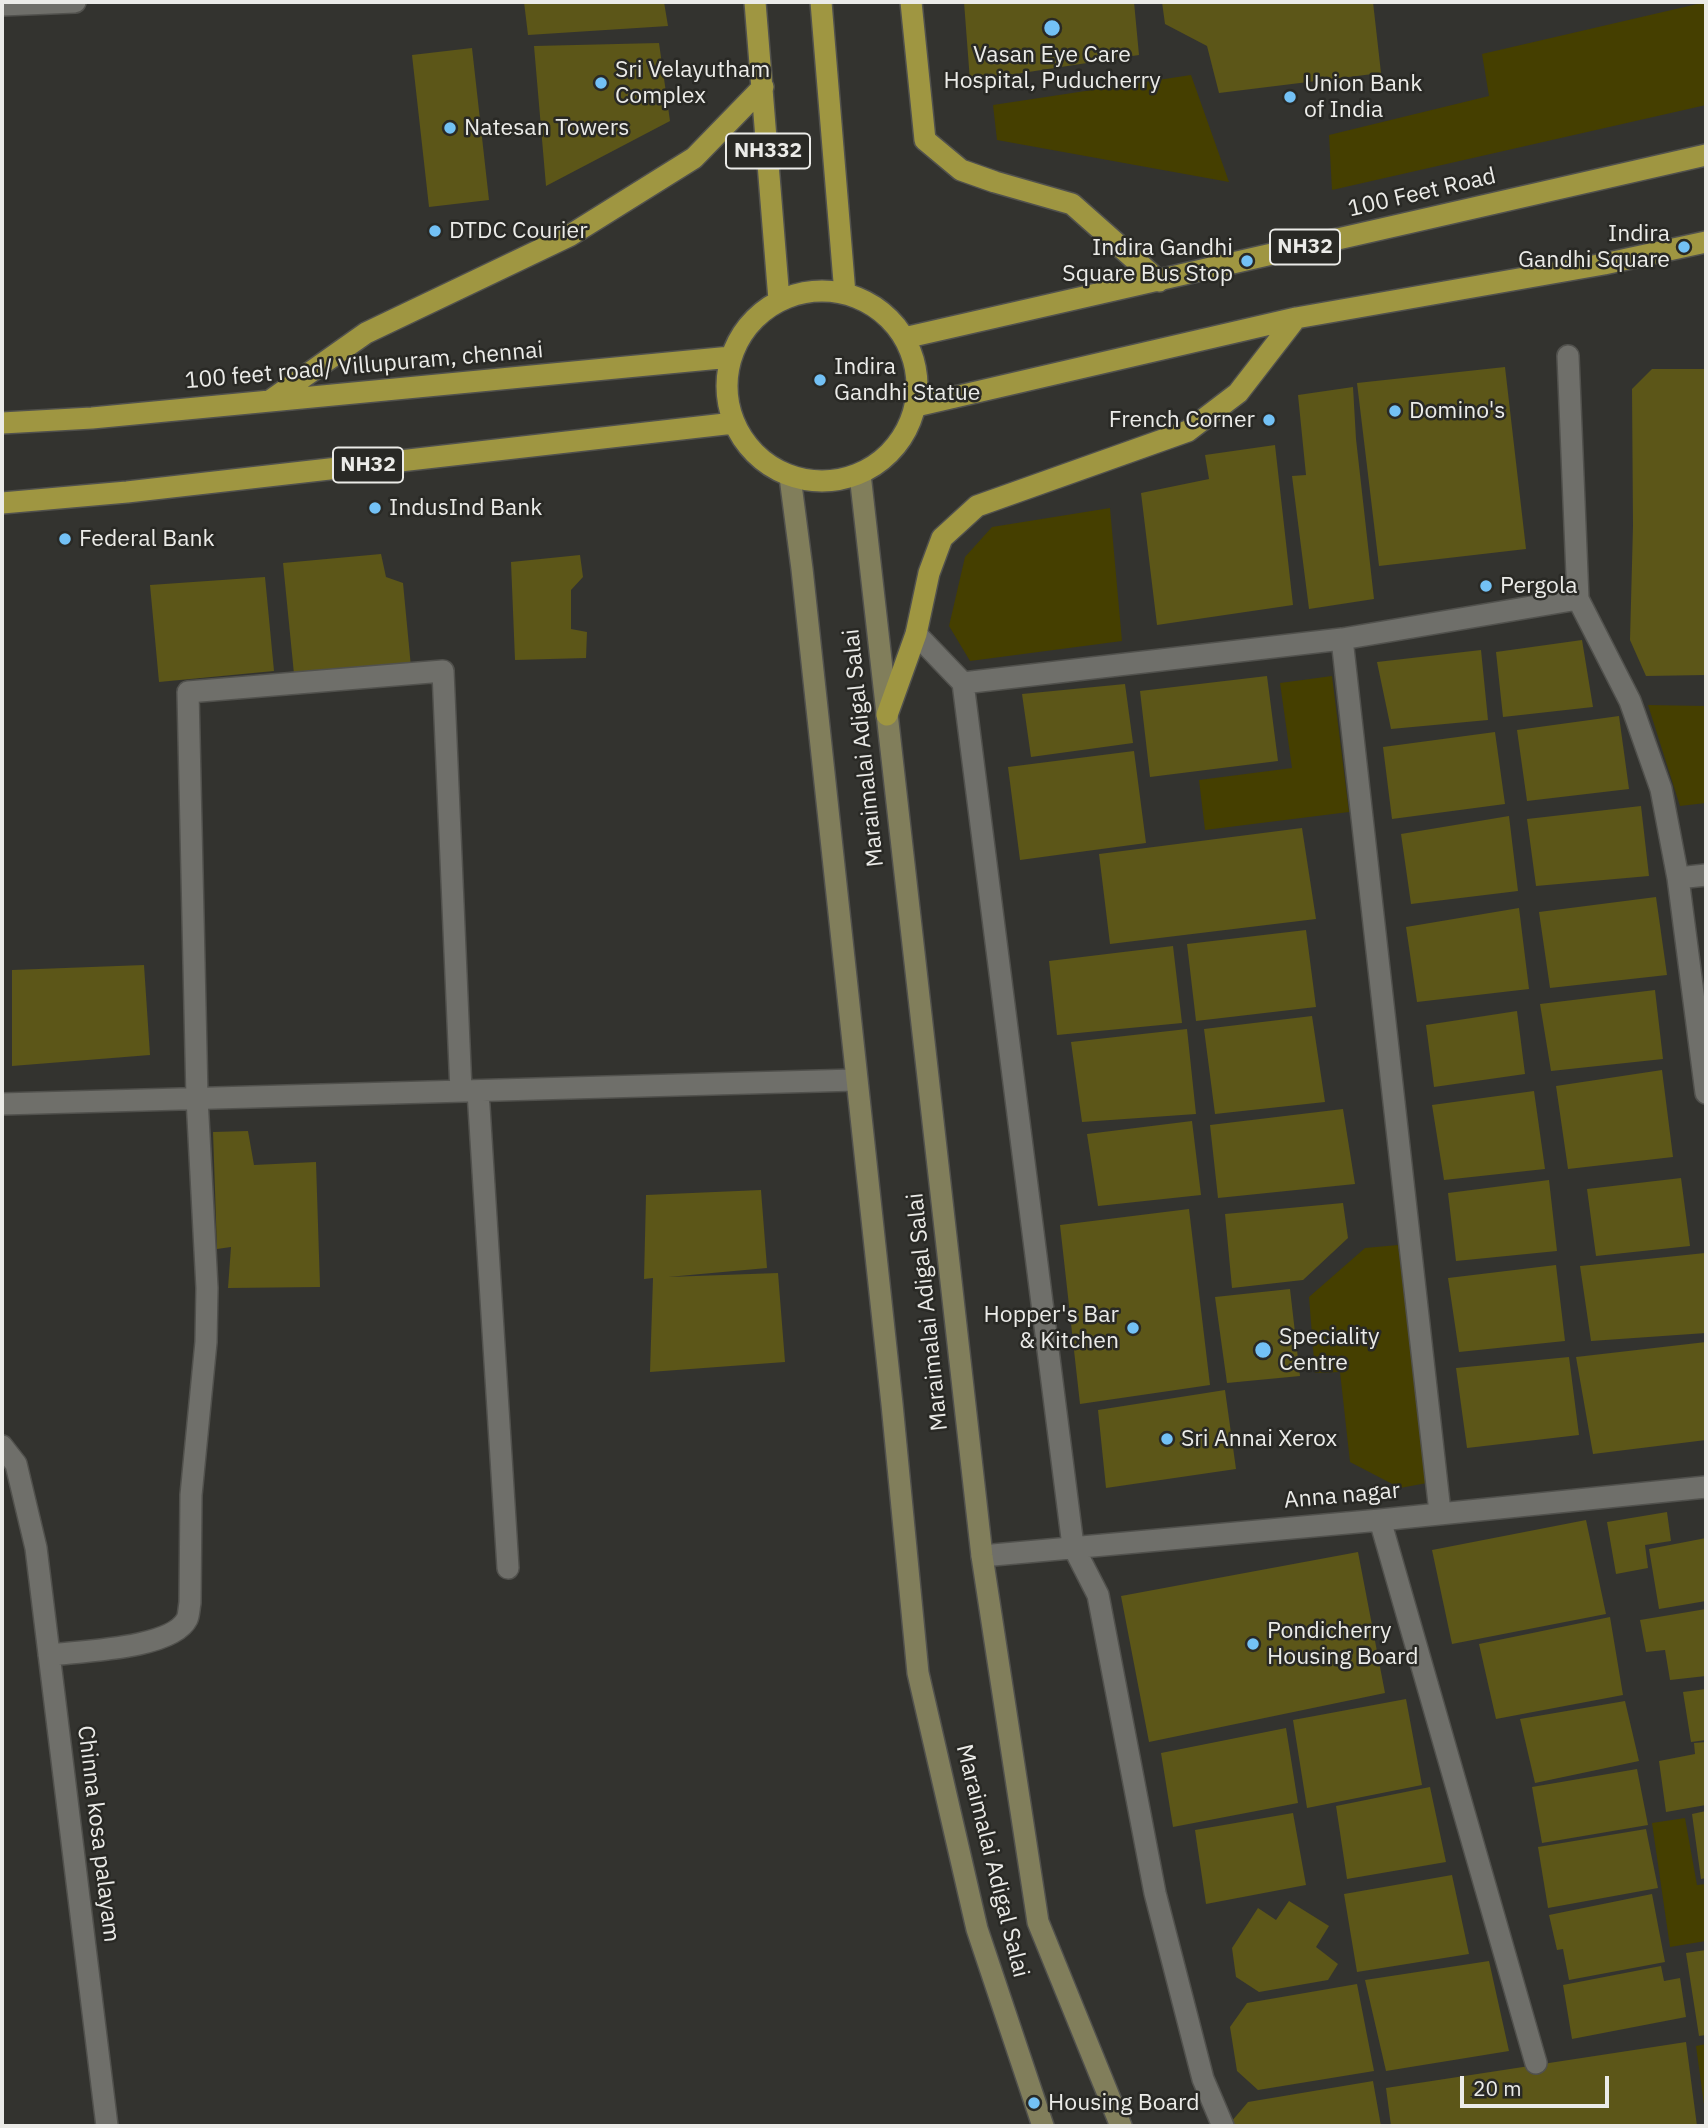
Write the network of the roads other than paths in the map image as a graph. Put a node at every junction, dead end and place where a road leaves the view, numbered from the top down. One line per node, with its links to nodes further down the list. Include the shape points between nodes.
1 (75, 2): 5 (street)
2 (755, 2): 6 (highway, NH332)
3 (821, 2): 10 (highway, NH332)
4 (911, 2): 9 (highway, via 925,140 961,170 1072,204)
5 (2, 5)
6 (763, 87): 11 (highway, NH332); 16 (highway, via 694,158 569,236 366,333)
7 (1706, 155): 9 (highway, 100 Feet Road / NH32)
8 (1706, 242): 12 (highway)
9 (1159, 281): 13 (highway, 100 Feet Road / NH32)
10 (845, 294): 11 (highway, via 823,290); 13 (highway, via 869,303 889,318)
11 (779, 300): 15 (highway, via 750,324)
12 (1296, 318): 17 (highway); 24 (highway, via 1238,393 1188,430 977,506 942,538)
13 (904, 338): 17 (highway, via 913,359)
14 (1568, 356): 23 (street)
15 (731, 357): 16 (highway, 100 feet road/ Villupuram, chennai); 19 (highway, via 728,402)
16 (270, 401): 18 (highway, 100 feet road/ Villupuram, chennai)
17 (916, 406): 20 (highway, via 896,447)
18 (2, 423)
19 (734, 423): 21 (highway, via 747,446); 22 (highway, NH32)
20 (860, 474): 21 (highway, via 838,481); 27 (main road, Maraimalai Adigal Salai)
21 (790, 477): 30 (main road, Maraimalai Adigal Salai)
22 (2, 503)
23 (1578, 599): 25 (street); 29 (street, via 1630,701 1661,789)
24 (916, 634): 26 (street); 27 (highway)
25 (1342, 639): 26 (street); 37 (street)
26 (963, 683): 39 (street)
27 (887, 715): 40 (main road, Maraimalai Adigal Salai)
28 (1706, 874): 29 (street)
29 (1678, 878): 32 (street)
30 (855, 1080): 31 (street); 45 (main road, Maraimalai Adigal Salai, via 918,1673 977,1929)
31 (469, 1091): 33 (street); 33 (street, via 443,671 188,692); 41 (street)
32 (1706, 1093)
33 (197, 1098): 34 (street); 42 (street, via 206,1342 191,1495 187,1619 171,1634 145,1644)
34 (2, 1104)
35 (2, 1447): 42 (street, Chinna kosa palayam, via 16,1464 36,1548)
36 (1706, 1487): 37 (street, Anna nagar)
37 (1440, 1512): 38 (street, Anna nagar)
38 (1380, 1520): 39 (street, Anna nagar); 43 (street)
39 (1073, 1546): 40 (street, Anna nagar); 47 (street, via 1098,1595 1155,1893 1203,2079)
40 (982, 1556): 46 (main road, Maraimalai Adigal Salai, via 1038,1922)
41 (508, 1568)
42 (49, 1655): 44 (street, Chinna kosa palayam)
43 (1536, 2063)
44 (107, 2126)
45 (1043, 2126)
46 (1121, 2126)
47 (1223, 2126)

